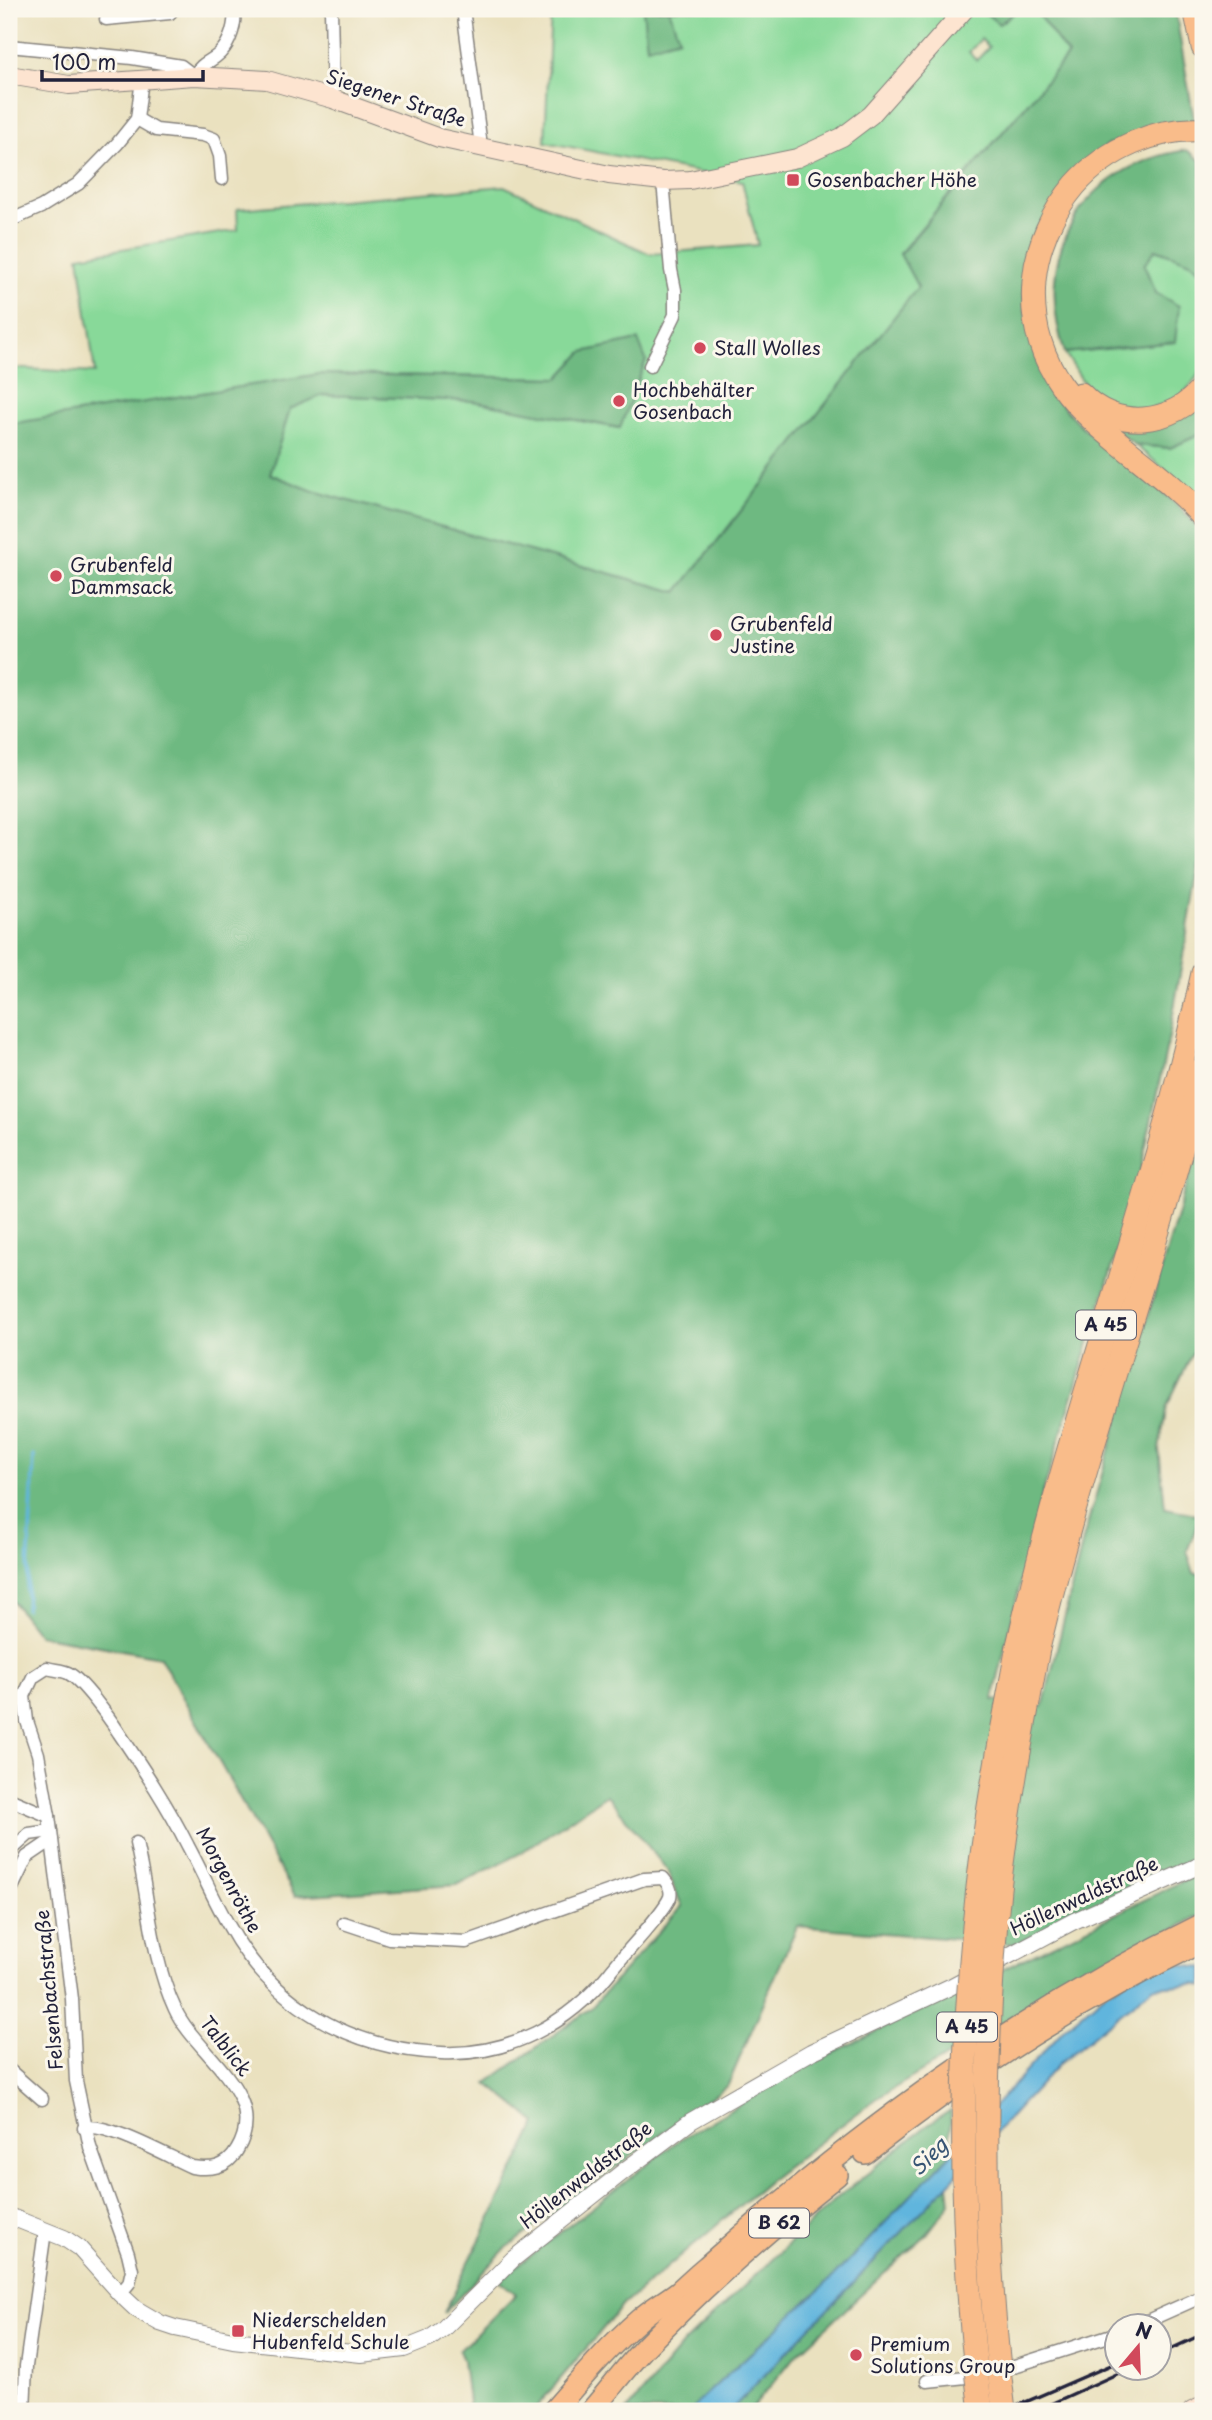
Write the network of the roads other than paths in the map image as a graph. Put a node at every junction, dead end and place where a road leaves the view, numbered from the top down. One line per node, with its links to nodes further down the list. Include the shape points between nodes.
1 (173, 9): 7 (street, via 170,13)
2 (234, 9): 11 (street, via 232,35)
3 (331, 9): 13 (street)
4 (463, 9): 17 (street)
5 (965, 9): 19 (main road, Siegener Straße, via 877,109 842,138 797,158 690,180)
6 (1195, 9): 9 (highway)
7 (106, 19)
8 (9, 46): 11 (street, via 132,58 181,66)
9 (1203, 47)
10 (9, 75): 12 (main road, Siegener Straße, via 69,85)
11 (194, 76): 12 (main road, Siegener Straße); 13 (main road, Siegener Straße, via 267,80)
12 (142, 79): 14 (street)
13 (333, 99): 17 (main road, Siegener Straße, via 439,138)
14 (137, 119): 18 (street, via 156,130 214,139); 20 (street, via 78,184)
15 (1203, 131): 23 (highway, via 1170,131 1149,137 1111,154 1082,177 1060,205 1044,237 1033,293 1041,345 1068,395)
16 (1203, 142): 22 (highway, via 1146,151 1105,170 1085,190 1069,209 1050,254 1045,307 1057,357 1085,398 1108,413 1130,419 1158,418 1184,406)
17 (481, 146): 19 (main road, Siegener Straße, via 609,175)
18 (222, 179)
19 (663, 181): 21 (street, via 675,315)
20 (9, 221)
21 (650, 366)
22 (1203, 387)
23 (1203, 517)
24 (1203, 973): 26 (highway, A 45, via 1148,1190 1034,1576)
25 (1203, 1068): 26 (highway, A 45, via 1059,1560)
26 (1028, 1648): 55 (highway, A 45, bridge, via 991,1793 968,2008 967,2252); 56 (highway, A 45, bridge, via 1001,1874 986,2128 989,2249)
27 (33, 1676): 29 (street, Felsenbachstraße, via 24,1696 27,1721); 35 (street, Morgenröthe, via 47,1668 69,1673 113,1724 164,1801 230,1928 253,1962 289,2001 332,2027 365,2040 422,2052 464,2054 532,2035 564,2019 586,1999 670,1896 663,1878 643,1879 466,1942 389,1938)
28 (9, 1799): 29 (street)
29 (50, 1816): 30 (street, Felsenbachstraße)
30 (51, 1835): 32 (street, via 29,1834); 34 (street, via 27,1857); 41 (street, Felsenbachstraße)
31 (136, 1843): 41 (street, Talblick, via 156,1946 175,2010 237,2091 245,2110 244,2133 230,2159 215,2169 205,2169 110,2130 92,2125)
32 (9, 1852)
33 (1203, 1864): 45 (street, Höllenwaldstraße, via 1074,1921 950,1987 838,2039 702,2115 513,2259 449,2324 415,2345 361,2354 202,2335 160,2323)
34 (9, 1894)
35 (344, 1923)
36 (1203, 1924): 38 (highway, B 62, via 1102,1977)
37 (1203, 1941): 38 (highway, B 62)
38 (993, 2053): 44 (highway, B 62, via 929,2086 821,2168); 54 (highway, B 62, via 766,2234 646,2346)
39 (9, 2070): 40 (street)
40 (42, 2099)
41 (84, 2128): 45 (street, Felsenbachstraße, via 132,2270)
42 (9, 2216): 43 (street, Höllenwaldstraße)
43 (45, 2231): 45 (street, Höllenwaldstraße, via 79,2248); 51 (street)
44 (678, 2291): 52 (highway, B 62, via 642,2316 604,2352); 53 (highway, B 62)
45 (120, 2294)
46 (1203, 2296): 47 (street)
47 (1167, 2312)
48 (1104, 2337): 49 (street, via 986,2375)
49 (927, 2381)
50 (1203, 2406): 57 (main road)
51 (24, 2411)
52 (553, 2411)
53 (575, 2411)
54 (592, 2411)
55 (981, 2411)
56 (1004, 2411)
57 (1192, 2411)

